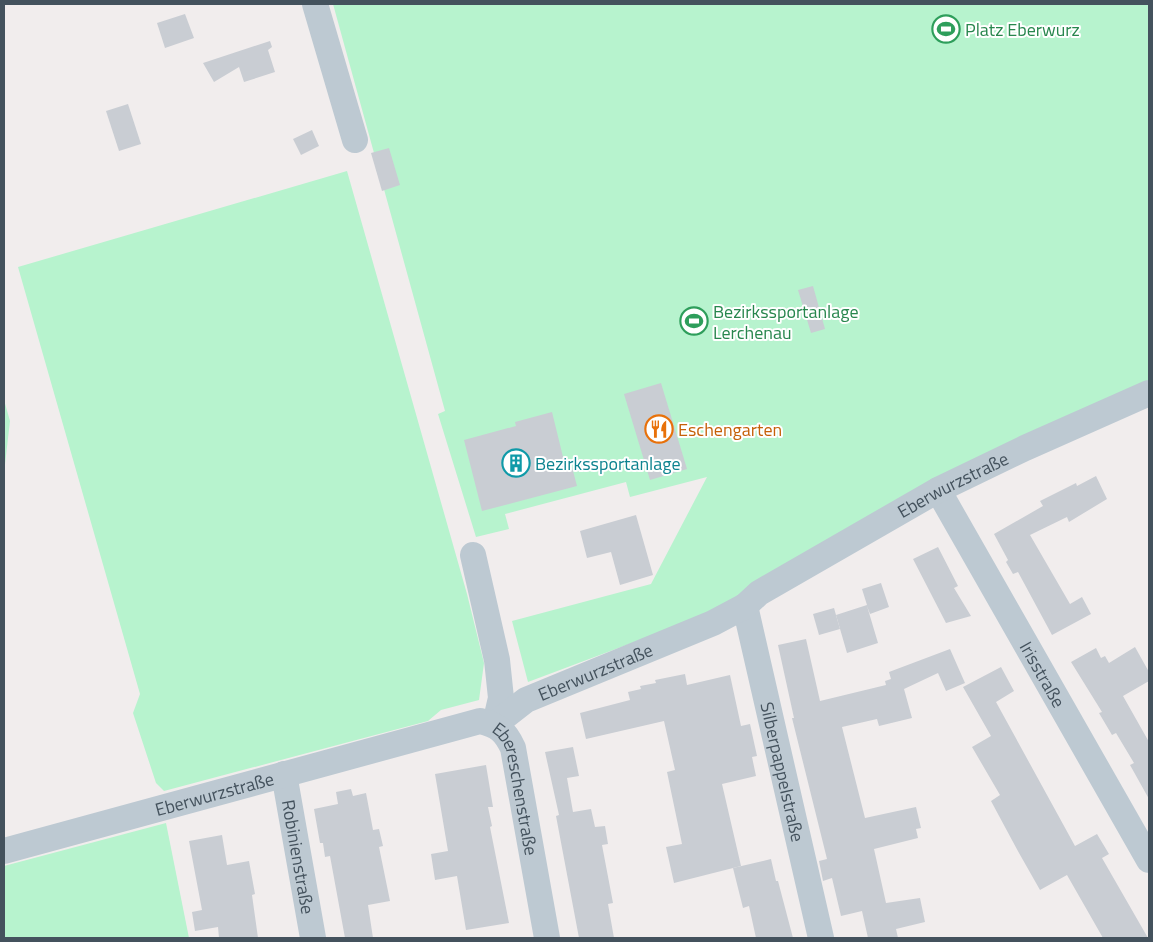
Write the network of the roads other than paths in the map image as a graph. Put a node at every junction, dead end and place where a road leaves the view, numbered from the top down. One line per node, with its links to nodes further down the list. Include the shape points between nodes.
1 (314, 4): 2 (street)
2 (355, 140)
3 (1149, 394): 4 (street, Eberwurzstraße)
4 (938, 490): 6 (street, Eberwurzstraße, via 758,593); 10 (street, Irisstraße)
5 (473, 555): 7 (street, Ebereschenstraße, via 497,660 501,698)
6 (745, 606): 7 (street, Eberwurzstraße, via 713,624 526,700); 13 (street, Silberpappelstraße)
7 (495, 724): 8 (street, Eberwurzstraße, via 480,721 460,725); 12 (street, Ebereschenstraße, via 506,733 513,748)
8 (284, 774): 9 (street, Eberwurzstraße); 11 (street, Robinienstraße)
9 (4, 851)
10 (1149, 860)
11 (313, 938)
12 (547, 938)
13 (821, 938)

